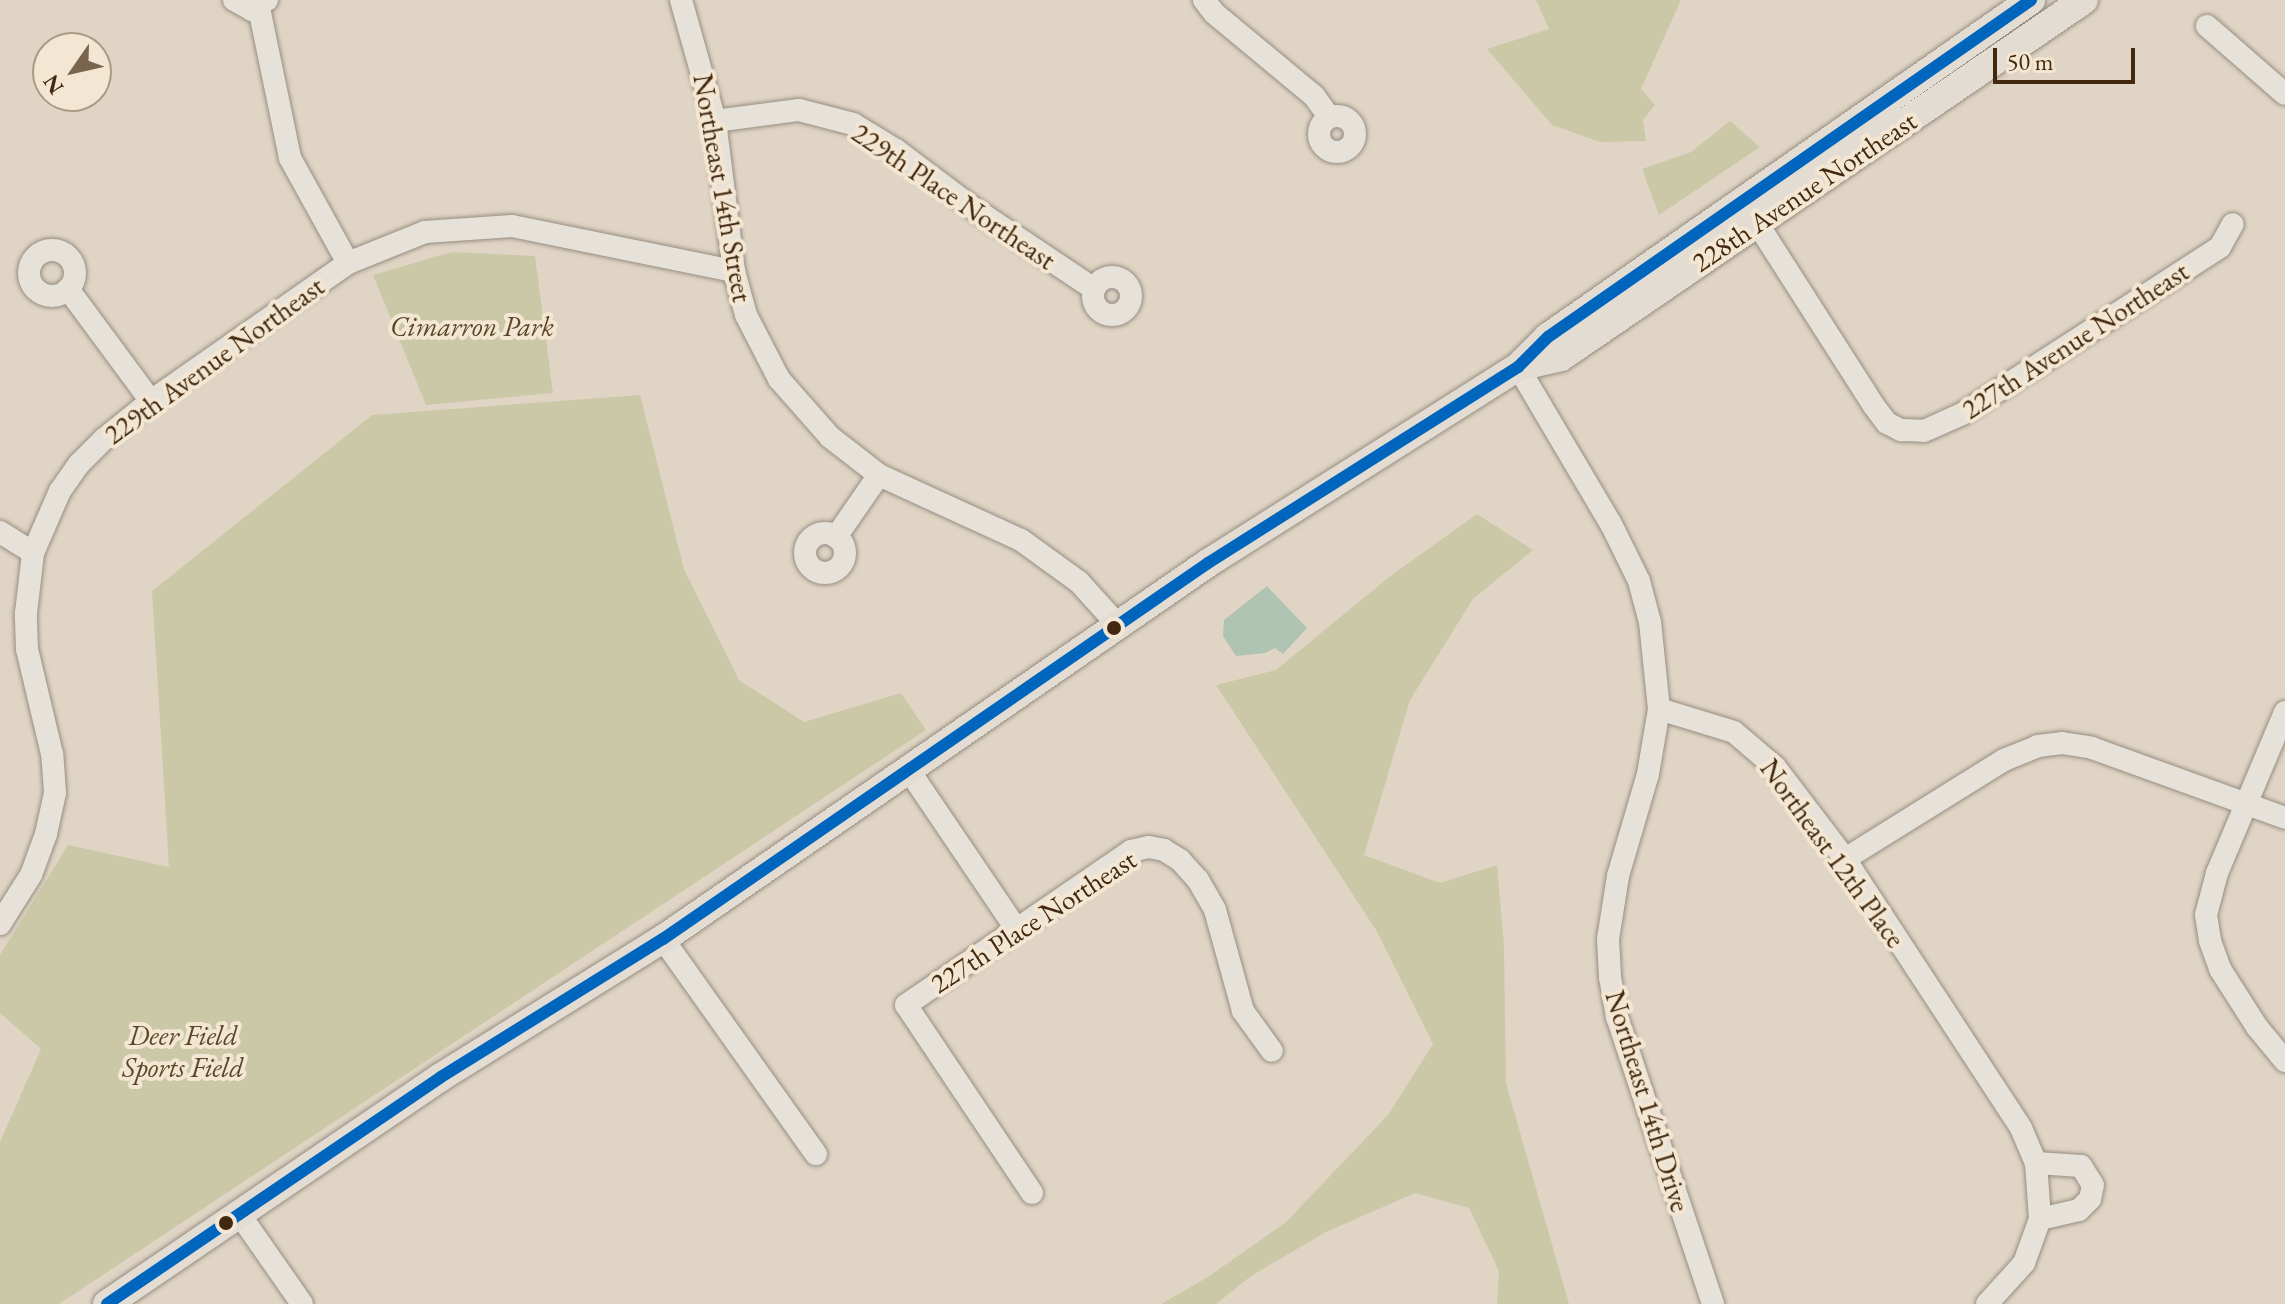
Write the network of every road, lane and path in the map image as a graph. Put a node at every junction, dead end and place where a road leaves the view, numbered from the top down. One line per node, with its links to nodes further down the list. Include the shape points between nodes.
1 (234, 0): 7 (street, via 245,9)
2 (681, 0): 12 (street, Northeast 14th Street)
3 (1204, 0): 11 (street, via 1314,96)
4 (2031, 0): 15 (main road, 228th Avenue Northeast)
5 (2068, 0): 9 (main road, via 2050,12)
6 (2084, 0): 9 (main road, 228th Avenue Northeast)
7 (263, 4): 16 (street, via 290,158)
8 (2207, 26): 10 (street)
9 (2040, 30): 13 (main road, 228th Avenue Northeast)
10 (2285, 94)
11 (1329, 117)
12 (715, 121): 17 (street, Northeast 14th Street); 19 (street, 229th Place Northeast, via 799,110 853,124)
13 (1757, 223): 14 (street, 227th Avenue Northeast, via 1887,423 1924,431 1962,414 2220,247); 15 (main road, via 1738,225 1692,257); 20 (main road, 228th Avenue Northeast, via 1561,357)
14 (2233, 224)
15 (1665, 254): 20 (main road, 228th Avenue Northeast, via 1548,337)
16 (348, 263): 17 (street, 229th Avenue Northeast, via 425,232 512,226); 21 (street, 229th Avenue Northeast)
17 (734, 271): 22 (street, Northeast 14th Street, via 746,315 779,379 830,437)
18 (68, 289): 21 (street)
19 (1094, 289)
20 (1518, 367): 26 (main road, 228th Avenue Northeast); 27 (street, via 1639,581 1650,622)
21 (151, 401): 25 (street, 229th Avenue Northeast, via 79,464 60,491)
22 (879, 475): 24 (street); 26 (street, Northeast 14th Street, via 1021,540 1079,582)
23 (0, 532): 25 (street)
24 (836, 537)
25 (33, 553): 33 (street, 229th Avenue Northeast, via 27,649 52,754 55,793 31,875)
26 (1117, 624): 29 (main road, 228th Avenue Northeast)
27 (1659, 709): 32 (street, Northeast 12th Place, via 1719,727 1751,744 1775,767); 45 (street, Northeast 14th Drive, via 1648,774 1618,876 1608,939 1610,977 1617,1017)
28 (2285, 712): 30 (street)
29 (908, 769): 34 (street); 35 (main road, 228th Avenue Northeast)
30 (2246, 802): 31 (street); 32 (street, via 2092,748 2038,746 2004,760); 37 (street, via 2206,915 2220,969)
31 (2285, 818)
32 (1845, 859): 39 (street, Northeast 12th Place, via 2004,1099)
33 (0, 924)
34 (1015, 927): 36 (street, 227th Place Northeast, via 1131,851 1164,850 1198,880 1215,910 1243,1011); 40 (street, 227th Place Northeast, via 906,1005)
35 (663, 939): 38 (street); 41 (main road, 228th Avenue Northeast, via 441,1077)
36 (1272, 1051)
37 (2285, 1061)
38 (816, 1154)
39 (2036, 1163): 42 (street); 42 (street, via 2081,1166 2093,1185 2090,1199 2079,1210)
40 (1032, 1193)
41 (240, 1215): 43 (main road, 228th Avenue Northeast); 44 (street)
42 (2040, 1219): 46 (street, via 2024,1263)
43 (107, 1304)
44 (302, 1304)
45 (1713, 1304)
46 (1987, 1304)

